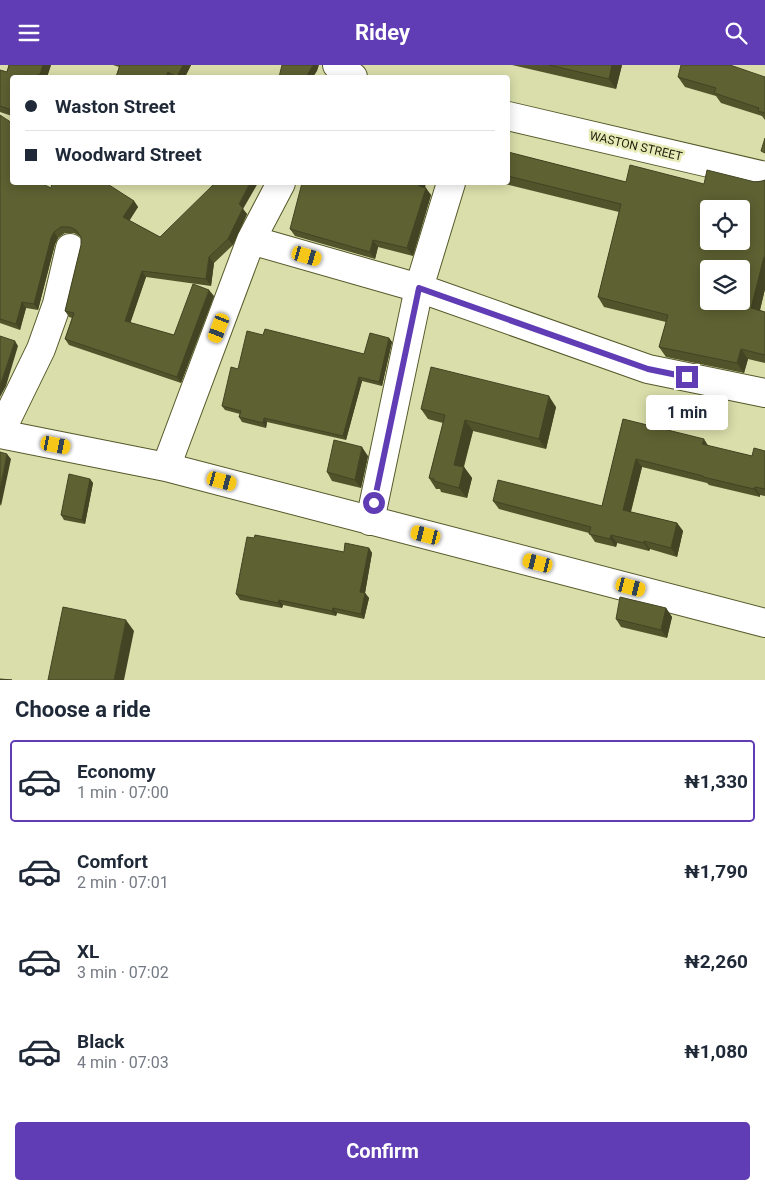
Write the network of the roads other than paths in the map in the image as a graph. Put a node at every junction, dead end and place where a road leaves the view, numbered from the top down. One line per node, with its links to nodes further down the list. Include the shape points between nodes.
1 (337, 65): 2 (street)
2 (350, 75)
3 (510, 116): 4 (street, WASTON STREET)
4 (765, 176)
5 (280, 185): 7 (street)
6 (449, 185): 9 (street)
7 (251, 240): 9 (street); 12 (street)
8 (70, 248): 11 (street, via 42,349)
9 (419, 288): 10 (street, via 648,369); 13 (street)
10 (765, 393)
11 (0, 433): 12 (street)
12 (166, 467): 13 (street)
13 (370, 521): 14 (street)
14 (765, 623)

